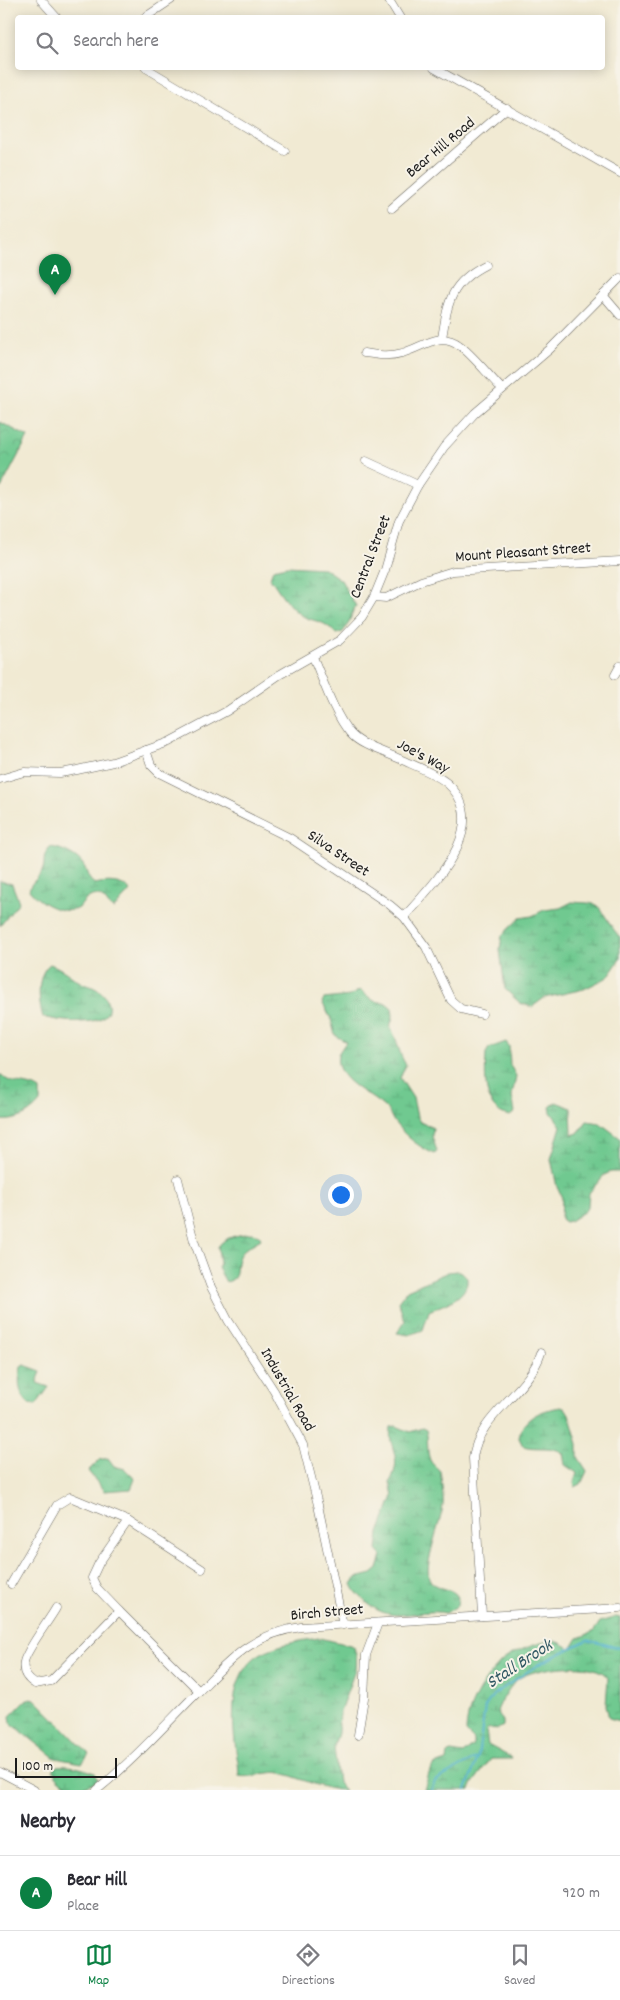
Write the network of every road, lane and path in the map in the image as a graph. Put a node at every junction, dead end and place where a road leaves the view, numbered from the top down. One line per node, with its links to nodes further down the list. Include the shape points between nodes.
1 (41, 0): 4 (street)
2 (171, 0): 5 (street)
3 (389, 0): 6 (street)
4 (54, 15)
5 (148, 15)
6 (396, 15)
7 (149, 70): 10 (street)
8 (438, 70): 9 (street)
9 (507, 108): 11 (street); 12 (street, Bear Hill Road)
10 (285, 151)
11 (620, 173)
12 (392, 208)
13 (485, 265): 17 (street, via 453,290)
14 (620, 278): 15 (street, Central Street)
15 (603, 295): 16 (street); 19 (street, Central Street, via 556,343)
16 (620, 315)
17 (442, 338): 18 (street, via 403,353 386,356); 19 (street, via 460,345)
18 (364, 353)
19 (502, 389): 21 (street, Central Street, via 459,429)
20 (366, 461): 21 (street)
21 (418, 485): 23 (street, Central Street, via 399,521)
22 (620, 561): 23 (street, Mount Pleasant Street, via 453,571 386,598)
23 (374, 597): 24 (street, Central Street, via 340,640)
24 (313, 657): 27 (street, Central Street, via 279,675 227,711); 29 (street, Joe's Way, via 350,732 364,743 439,778 457,795 462,807 465,820 459,843 430,887)
25 (620, 666): 26 (street)
26 (616, 675)
27 (146, 750): 28 (street, Central Street, via 77,770 24,772); 29 (street, Silva Street, via 151,765 159,773 310,850)
28 (0, 779)
29 (404, 917): 30 (street, Silva Street, via 426,947 451,1000 461,1009)
30 (482, 1014)
31 (178, 1179): 41 (street, Industrial Road, via 210,1286 303,1445)
32 (541, 1353): 39 (street, via 533,1370 475,1443 473,1458)
33 (128, 1521): 34 (street); 35 (street, via 84,1502 66,1498 45,1523); 38 (street, via 92,1578)
34 (202, 1569)
35 (11, 1584)
36 (56, 1608): 38 (street, via 24,1660 24,1673 35,1684 51,1681)
37 (620, 1608): 39 (street, Birch Street)
38 (119, 1611): 42 (street)
39 (482, 1616): 40 (street, Birch Street)
40 (378, 1623): 41 (street, Birch Street); 43 (street, via 366,1655)
41 (343, 1625): 42 (street, Birch Street, via 287,1629 258,1640 226,1662)
42 (199, 1691): 46 (street, Birch Street)
43 (358, 1735)
44 (0, 1772): 45 (street)
45 (34, 1790)
46 (97, 1790)

